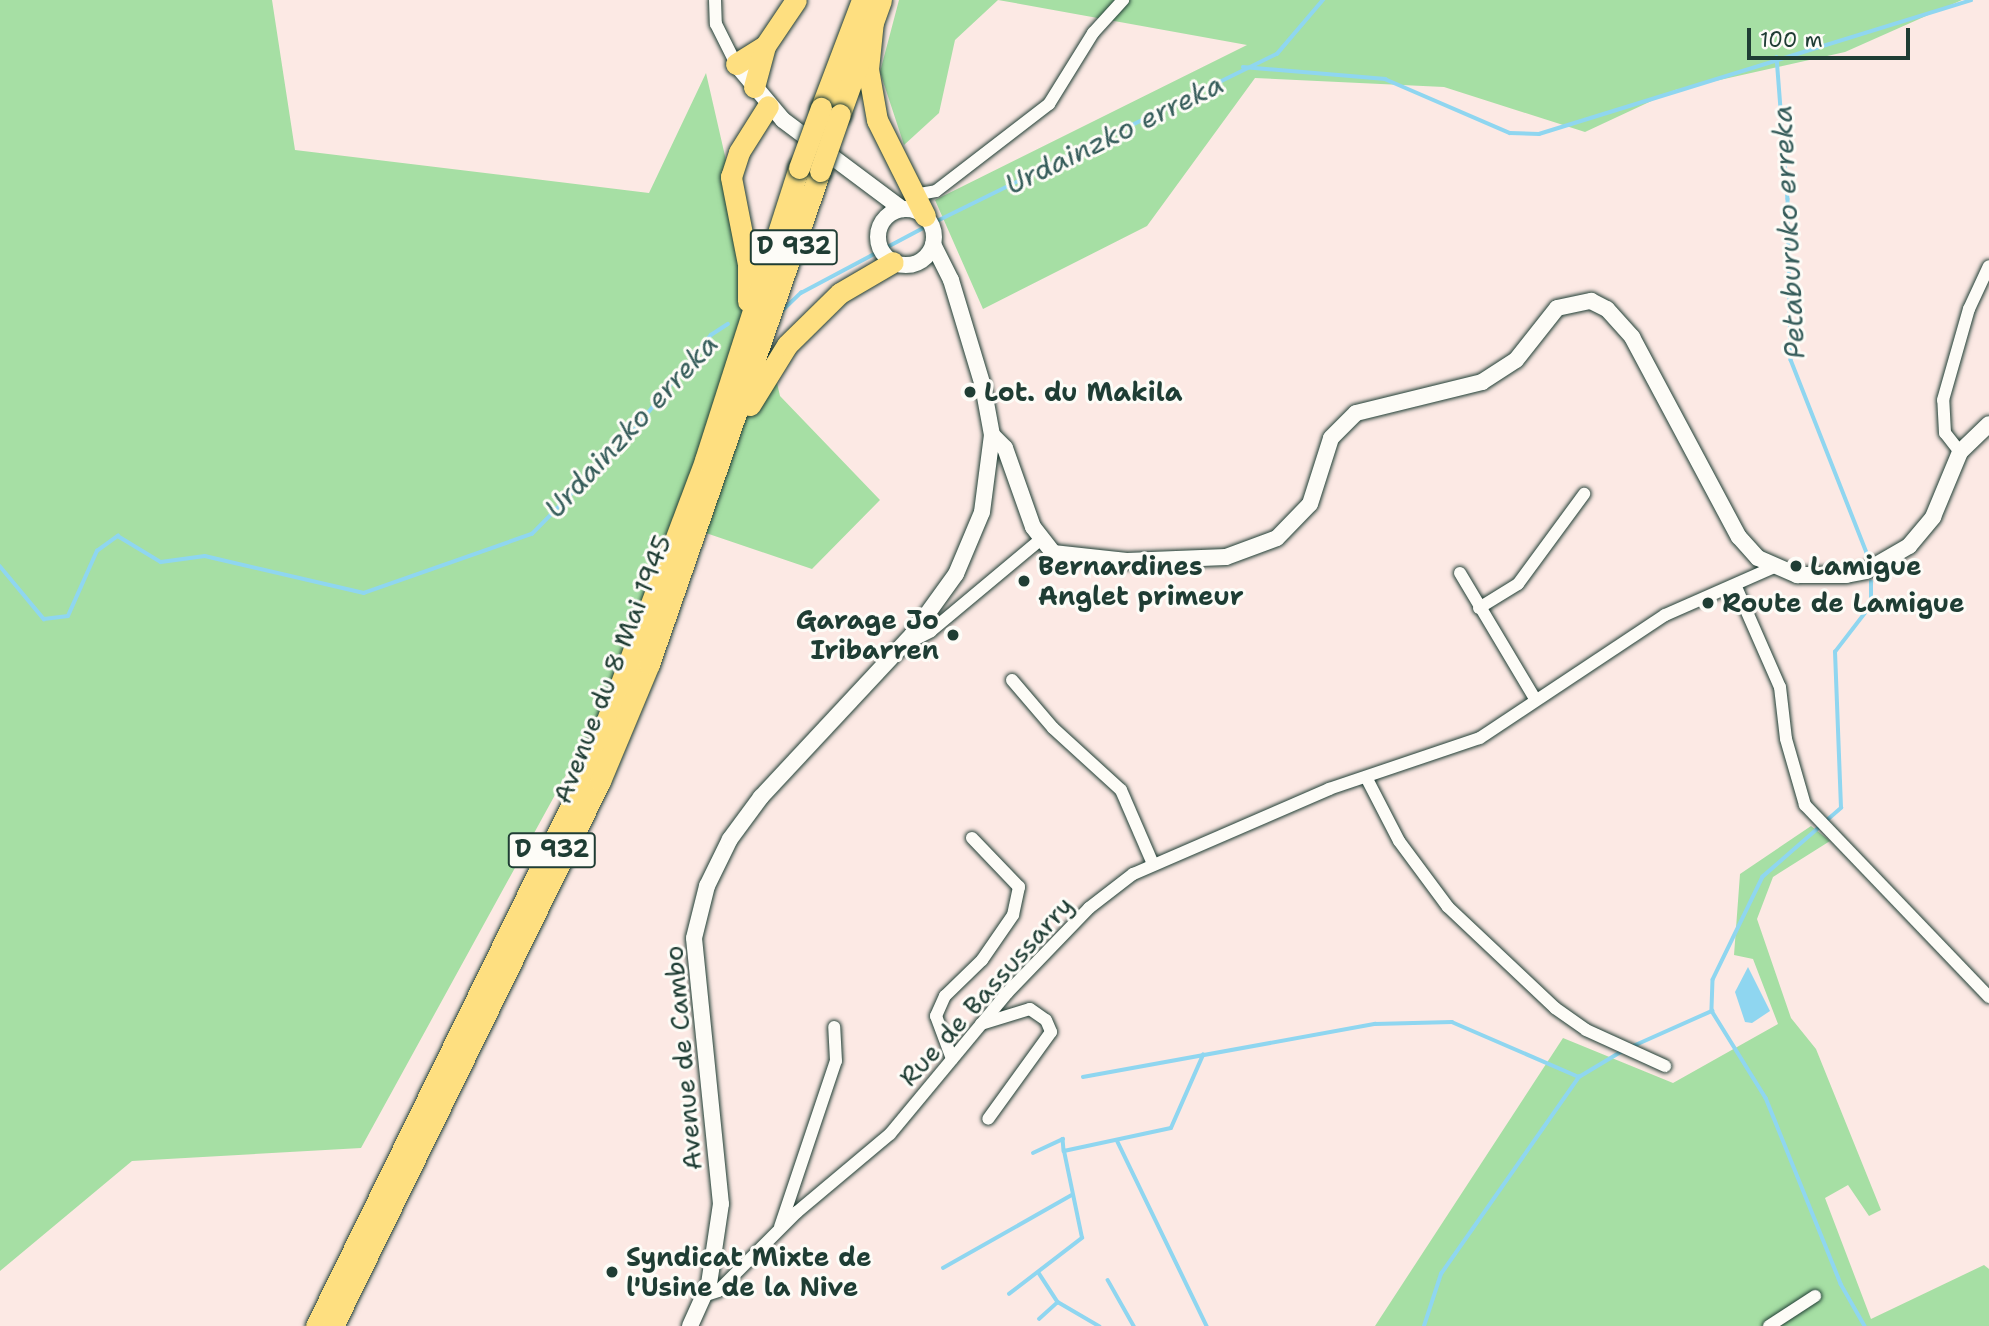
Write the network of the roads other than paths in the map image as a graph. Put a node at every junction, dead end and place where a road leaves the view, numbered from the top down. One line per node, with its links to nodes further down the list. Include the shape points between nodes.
1 (715, 0): 8 (street, via 716,24)
2 (796, 0): 7 (highway)
3 (862, 0): 11 (highway, D 932)
4 (881, 0): 6 (highway, D 932)
5 (1124, 0): 13 (street, via 1093,33 1049,104 936,191)
6 (873, 21): 11 (highway, D 932); 13 (highway, via 870,90)
7 (765, 46): 8 (highway); 9 (highway)
8 (736, 64): 9 (street)
9 (754, 87): 10 (street)
10 (768, 106): 12 (street); 20 (highway, via 739,152 731,177)
11 (831, 111): 20 (highway, D 932, bridge)
12 (876, 189): 13 (street); 14 (street)
13 (908, 202): 14 (street); 15 (highway)
14 (885, 217): 16 (street)
15 (930, 228): 17 (street); 19 (street, Avenue de Cambo)
16 (885, 254): 17 (street); 24 (highway, via 787,345)
17 (921, 261): 19 (street)
18 (1989, 266): 23 (street, via 1969,309 1943,400 1945,433)
19 (951, 280): 22 (street, Avenue de Cambo, via 984,386)
20 (758, 320): 24 (highway, Avenue du 8 Mai 1945 / D 932); 46 (highway, Avenue du 8 Mai 1945 / D 932, via 738,352 653,604 587,773)
21 (1989, 424): 23 (street)
22 (992, 435): 26 (street, via 1005,448); 31 (street, Avenue de Cambo, via 982,512 967,549 956,574)
23 (1960, 452): 27 (street, via 1933,517 1890,560 1846,575 1797,575)
24 (722, 460): 47 (highway, Avenue du 8 Mai 1945 / D 932, via 649,664 587,811)
25 (1584, 494): 30 (street, via 1518,584)
26 (1041, 539): 27 (street, via 1053,553 1127,561 1226,557 1277,538 1310,504 1331,438 1356,413 1482,382 1516,360 1557,307 1591,301 1624,326 1739,537); 31 (street, Avenue de Cambo, via 931,631)
27 (1772, 568): 29 (street)
28 (1460, 573): 30 (street)
29 (1736, 587): 33 (street, via 1665,615); 37 (street, via 1780,687 1786,739 1805,805)
30 (1479, 608): 33 (street)
31 (906, 645): 44 (street, Avenue de Cambo, via 761,797 730,839 707,886 694,938 721,1204)
32 (1012, 680): 36 (street, via 1053,728 1121,790)
33 (1535, 699): 34 (street, Rue de Bassussarry, via 1480,738)
34 (1367, 777): 36 (street, Rue de Bassussarry); 41 (street, via 1399,841 1448,907 1555,1008 1586,1030)
35 (972, 838): 40 (street, via 1019,887 1013,915 982,960 945,996 936,1016)
36 (1153, 864): 38 (street, Rue de Bassussarry, via 1089,908)
37 (1989, 997)
38 (981, 1025): 40 (street, Rue de Bassussarry); 42 (street, via 1030,1009 1046,1020 1051,1032)
39 (835, 1027): 43 (street, via 836,1061)
40 (952, 1059): 43 (street, Rue de Bassussarry, via 890,1134)
41 (1665, 1066)
42 (988, 1119)
43 (779, 1229): 44 (street, Rue de Bassussarry, via 727,1283)
44 (706, 1295): 48 (street, Avenue de Cambo)
45 (1815, 1296): 49 (street)
46 (316, 1326)
47 (333, 1326)
48 (690, 1326)
49 (1769, 1326)

